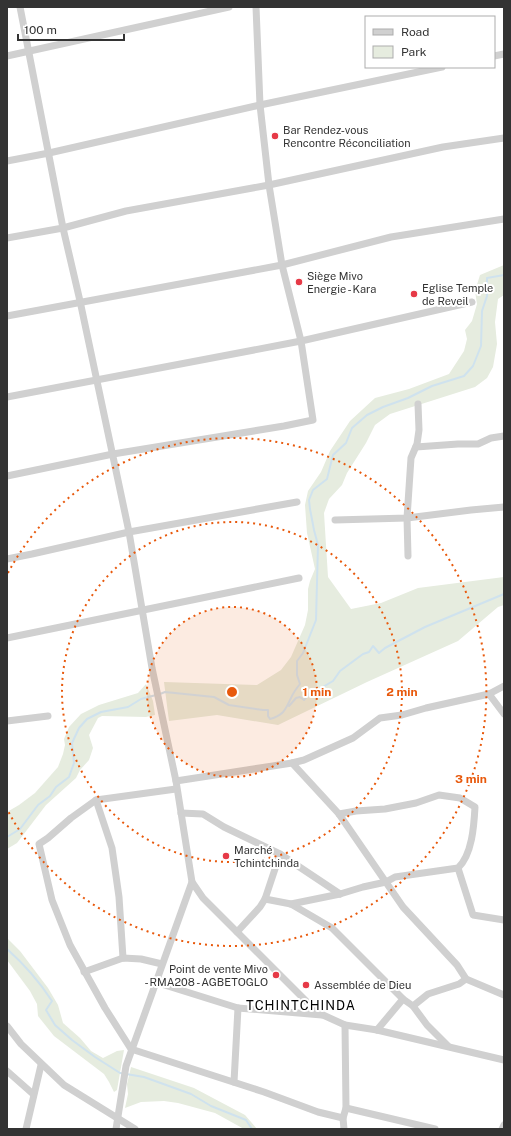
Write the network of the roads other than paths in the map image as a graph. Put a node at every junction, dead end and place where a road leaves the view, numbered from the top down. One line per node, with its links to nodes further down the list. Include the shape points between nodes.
1 (20, 7): 4 (street)
2 (229, 7): 4 (street)
3 (256, 7): 7 (street)
4 (29, 51): 5 (street); 9 (street)
5 (7, 56)
6 (437, 68): 7 (street)
7 (260, 105): 9 (street); 11 (street)
8 (504, 138): 11 (street, via 443,147)
9 (49, 153): 10 (street); 13 (street)
10 (7, 160)
11 (269, 185): 13 (street, via 126,211); 15 (street)
12 (504, 219): 15 (street, via 391,237)
13 (63, 228): 14 (street); 16 (street)
14 (7, 238)
15 (282, 264): 16 (street); 19 (street)
16 (80, 301): 18 (street); 20 (street)
17 (472, 302): 19 (street)
18 (7, 316)
19 (301, 342): 20 (street); 25 (street, via 313,420)
20 (96, 380): 21 (street); 25 (street)
21 (7, 397)
22 (418, 404): 24 (street, via 419,430)
23 (504, 436): 24 (street, via 478,444)
24 (416, 447): 29 (street, via 411,458)
25 (113, 454): 26 (street); 31 (street)
26 (7, 476)
27 (297, 502): 31 (street)
28 (504, 507): 29 (street)
29 (407, 518): 30 (street); 32 (street)
30 (335, 520)
31 (129, 532): 33 (street); 35 (street)
32 (408, 556)
33 (7, 559)
34 (299, 578): 35 (street)
35 (142, 611): 36 (street); 43 (street)
36 (7, 638)
37 (504, 686): 38 (street)
38 (489, 694): 39 (street); 42 (street, via 380,718 353,738)
39 (504, 714)
40 (48, 716): 41 (street)
41 (7, 722)
42 (292, 763): 43 (street); 46 (street)
43 (176, 785): 44 (street); 45 (street)
44 (96, 800): 56 (street, via 112,848 119,897); 58 (street, via 38,844 52,900)
45 (180, 813): 47 (street, via 203,814); 49 (street)
46 (339, 814): 48 (street, via 385,809 439,795 460,798 475,807 473,835 464,863); 50 (street)
47 (280, 854): 51 (street); 52 (street)
48 (458, 868): 50 (street, via 395,877); 54 (street, via 473,915)
49 (192, 882): 55 (street, via 203,898); 57 (street)
50 (386, 882): 51 (street); 59 (street, via 403,907 457,965)
51 (340, 894): 53 (street)
52 (266, 899): 53 (street); 55 (street)
53 (291, 904): 62 (street, via 332,928)
54 (504, 920)
55 (237, 932): 65 (street)
56 (123, 958): 57 (street); 58 (street)
57 (162, 964): 60 (street)
58 (84, 972): 70 (street)
59 (466, 980): 61 (street); 63 (street, via 428,994)
60 (155, 982): 64 (street); 70 (street)
61 (504, 995)
62 (403, 999): 63 (street); 68 (street)
63 (413, 1006): 69 (street)
64 (238, 1008): 65 (street); 74 (street)
65 (323, 1015): 66 (street)
66 (346, 1025): 68 (street); 76 (street)
67 (7, 1026): 72 (street)
68 (377, 1030): 69 (street)
69 (448, 1046): 71 (street)
70 (131, 1049): 74 (street); 77 (street)
71 (504, 1060)
72 (41, 1065): 75 (street); 77 (street, via 64,1086)
73 (7, 1071): 75 (street)
74 (234, 1082): 78 (street, via 318,1112)
75 (33, 1094): 80 (street)
76 (346, 1108): 78 (street); 84 (street)
77 (118, 1118): 81 (street); 82 (street)
78 (343, 1118): 83 (street)
79 (504, 1125): 85 (street)
80 (26, 1129)
81 (116, 1129)
82 (135, 1129)
83 (344, 1129)
84 (435, 1129)
85 (502, 1129)

